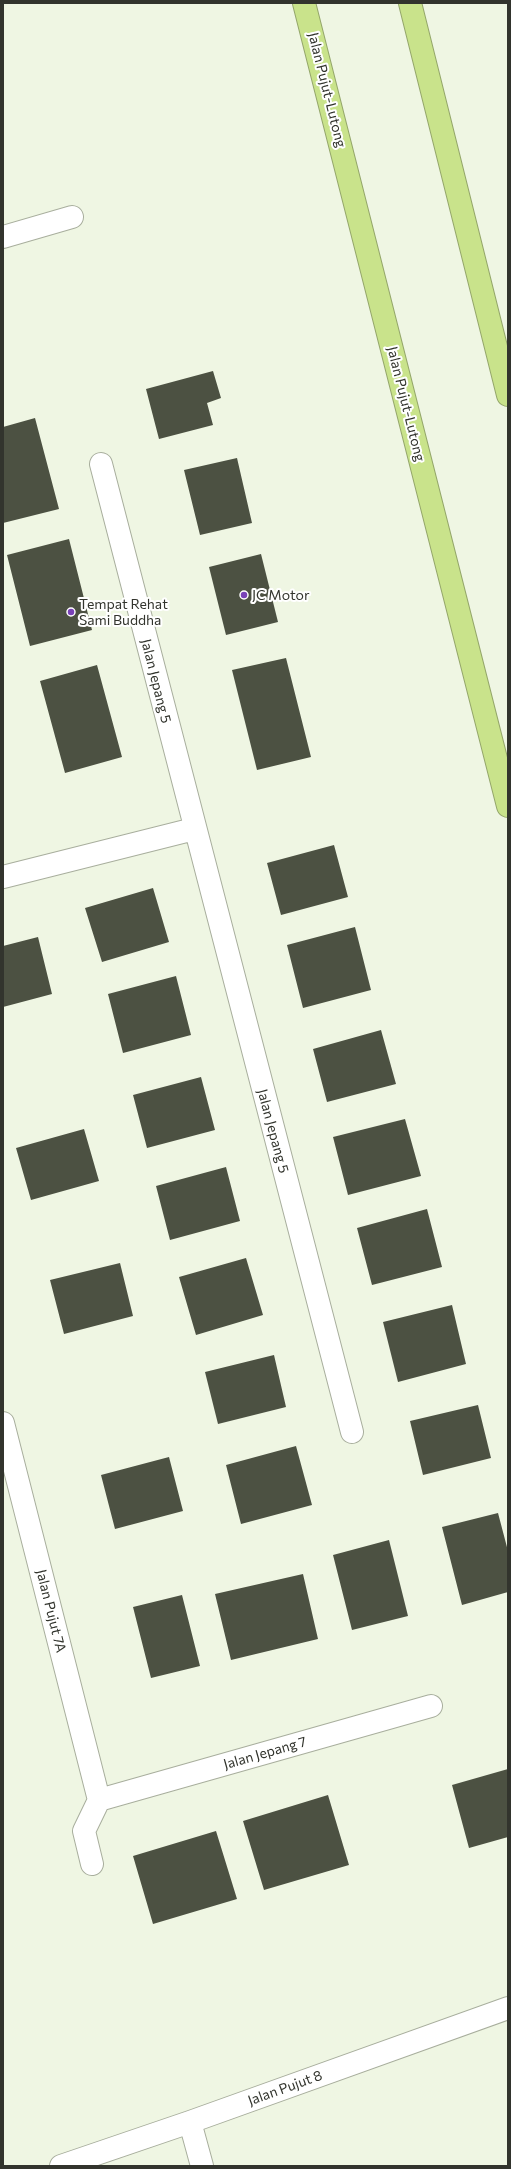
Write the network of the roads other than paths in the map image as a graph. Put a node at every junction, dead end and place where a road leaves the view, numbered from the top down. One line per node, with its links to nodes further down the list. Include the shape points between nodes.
1 (304, 3): 7 (highway, Jalan Pujut-Lutong)
2 (410, 3): 5 (highway)
3 (72, 217): 4 (street)
4 (3, 237)
5 (508, 395)
6 (101, 464): 8 (street, Jalan Jepang 5)
7 (508, 806)
8 (194, 829): 9 (street); 11 (street, Jalan Jepang 5)
9 (3, 877)
10 (4, 1429): 13 (street, Jalan Pujut 7A)
11 (352, 1432)
12 (431, 1706): 13 (street, Jalan Jepang 7)
13 (99, 1800): 14 (street, via 84,1831)
14 (92, 1864)
15 (508, 2008): 16 (street, Jalan Pujut 8)
16 (190, 2122): 17 (street, Jalan Pujut 8); 18 (street)
17 (61, 2166)
18 (202, 2166)

